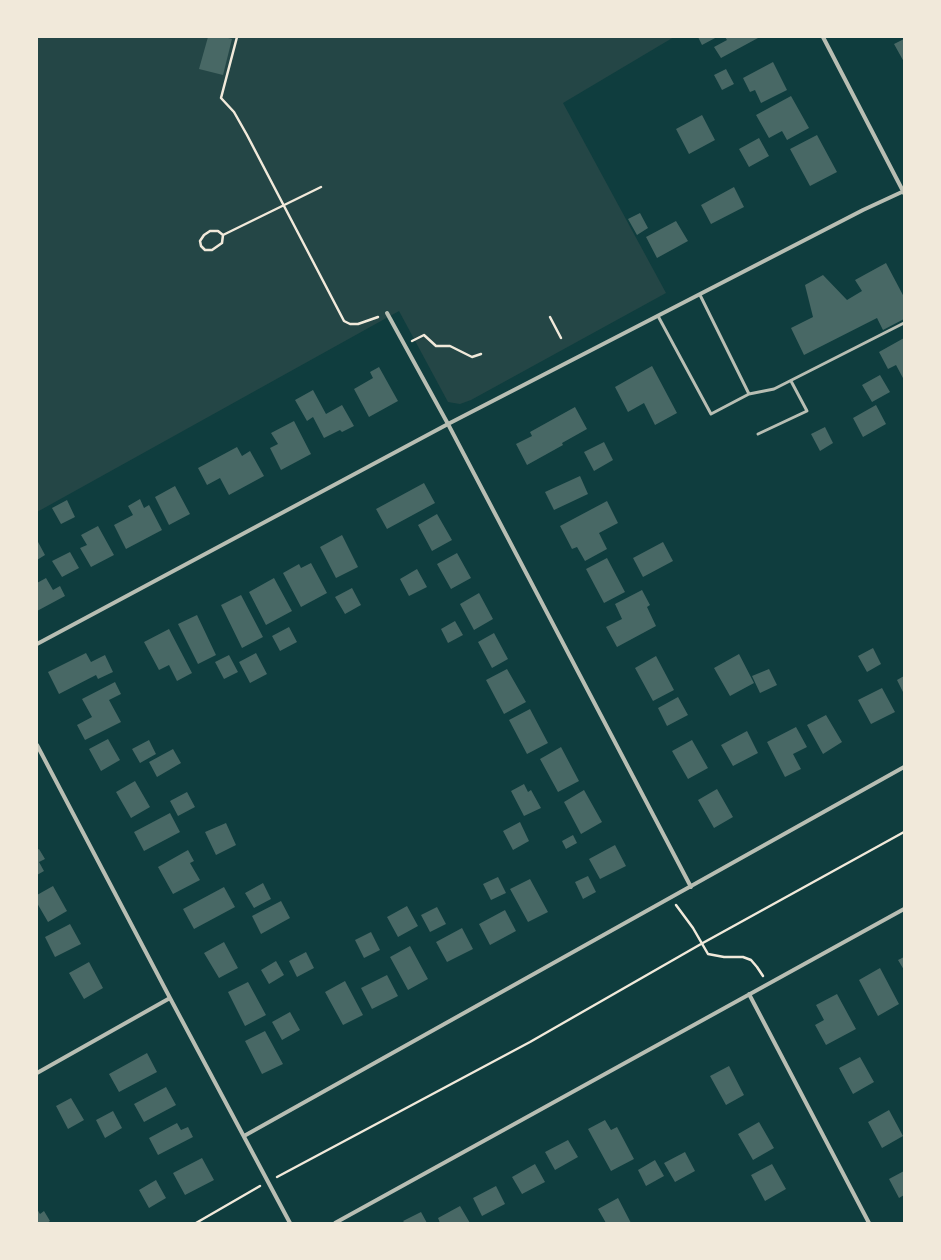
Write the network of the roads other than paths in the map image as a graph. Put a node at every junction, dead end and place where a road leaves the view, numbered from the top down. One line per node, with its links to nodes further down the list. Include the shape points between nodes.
1 (822, 37): 2 (street)
2 (904, 192): 3 (street, via 863,210)
3 (700, 295): 5 (street); 8 (lane)
4 (387, 313): 9 (street)
5 (658, 316): 8 (lane, via 711,414); 9 (street)
6 (904, 323): 7 (lane)
7 (791, 380): 8 (lane, via 774,389); 10 (lane, via 807,411)
8 (750, 394)
9 (448, 424): 11 (street); 14 (street)
10 (758, 434)
11 (37, 644)
12 (37, 745): 17 (street)
13 (904, 767): 14 (street)
14 (691, 887): 19 (street)
15 (904, 909): 16 (street)
16 (750, 994): 21 (street); 22 (street)
17 (170, 998): 18 (street); 19 (street)
18 (37, 1073)
19 (244, 1136): 20 (street)
20 (290, 1223)
21 (335, 1223)
22 (869, 1223)

